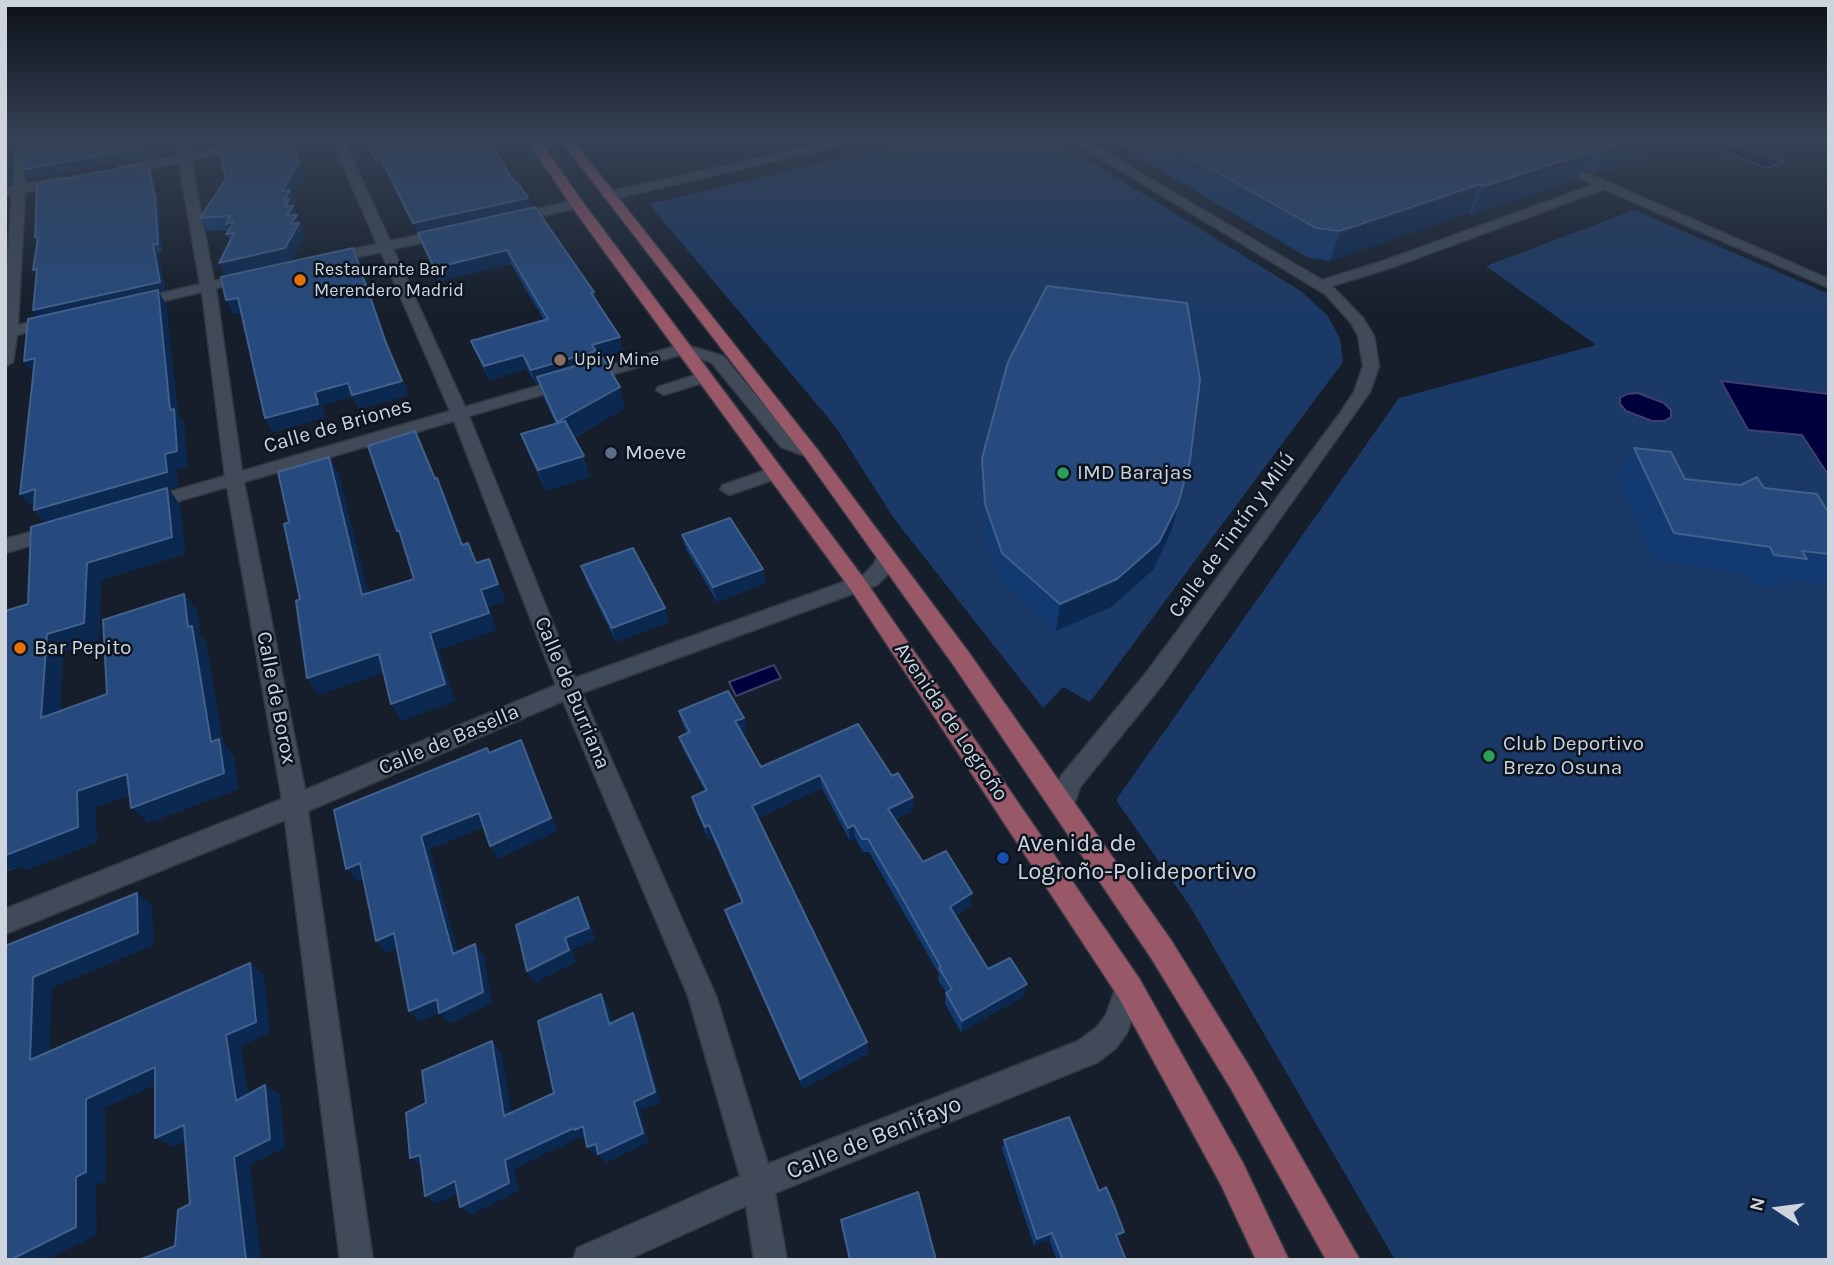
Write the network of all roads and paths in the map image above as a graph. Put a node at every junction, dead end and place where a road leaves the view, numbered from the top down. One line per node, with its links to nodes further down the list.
1 (12, 197): 21 (street)
2 (192, 197): 18 (street, Calle de Borox)
3 (365, 197): 13 (street, Calle de Burriana)
4 (589, 197): 10 (main road, Avenida de Logroño)
5 (591, 197): 10 (main road, Avenida de Logroño)
6 (605, 197): 10 (street)
7 (1172, 197): 17 (street, Calle de Tintín y Milú)
8 (1571, 197): 17 (street)
9 (1631, 197): 16 (street)
10 (592, 200): 11 (street); 22 (main road, Avenida de Logroño); 27 (main road, Avenida de Logroño)
11 (498, 222)
12 (458, 230): 13 (street)
13 (387, 246): 14 (street); 26 (street, Calle de Burriana)
14 (307, 264)
15 (240, 279): 18 (street)
16 (1829, 284)
17 (1320, 285): 38 (street, Calle de Tintín y Milú)
18 (208, 286): 19 (street); 29 (street, Calle de Borox)
19 (123, 306)
20 (72, 317): 21 (street)
21 (7, 332): 23 (street)
22 (683, 349): 24 (main road, Avenida de Logroño); 26 (street, Calle de Briones); 27 (street, Avenida de Logroño)
23 (5, 362)
24 (705, 377): 25 (street); 28 (main road, Avenida de Logroño)
25 (664, 390)
26 (460, 415): 29 (street, Calle de Briones); 36 (street, Calle de Burriana)
27 (811, 453): 34 (main road, Avenida de Logroño)
28 (775, 473): 30 (street); 35 (main road, Avenida de Logroño)
29 (234, 478): 31 (street, Calle de Briones); 37 (street, Calle de Borox)
30 (729, 489)
31 (130, 509)
32 (77, 525): 33 (street)
33 (5, 547)
34 (886, 556): 35 (street, Calle de Basella); 38 (main road, Avenida de Logroño)
35 (858, 585): 36 (street, Calle de Basella); 40 (main road, Avenida de Logroño)
36 (569, 689): 37 (street, Calle de Basella); 41 (street, Calle de Burriana)
37 (295, 805): 39 (street, Calle de Basella); 42 (street, Calle de Borox)
38 (1062, 806): 46 (main road, Avenida de Logroño)
39 (5, 922)
40 (1129, 988): 41 (street, Calle de Benifayo); 45 (main road, Avenida de Logroño)
41 (758, 1184): 43 (street, Calle de Benifayo); 44 (street, Calle de Burriana)
42 (357, 1260)
43 (589, 1260)
44 (771, 1260)
45 (1273, 1260)
46 (1344, 1260)

